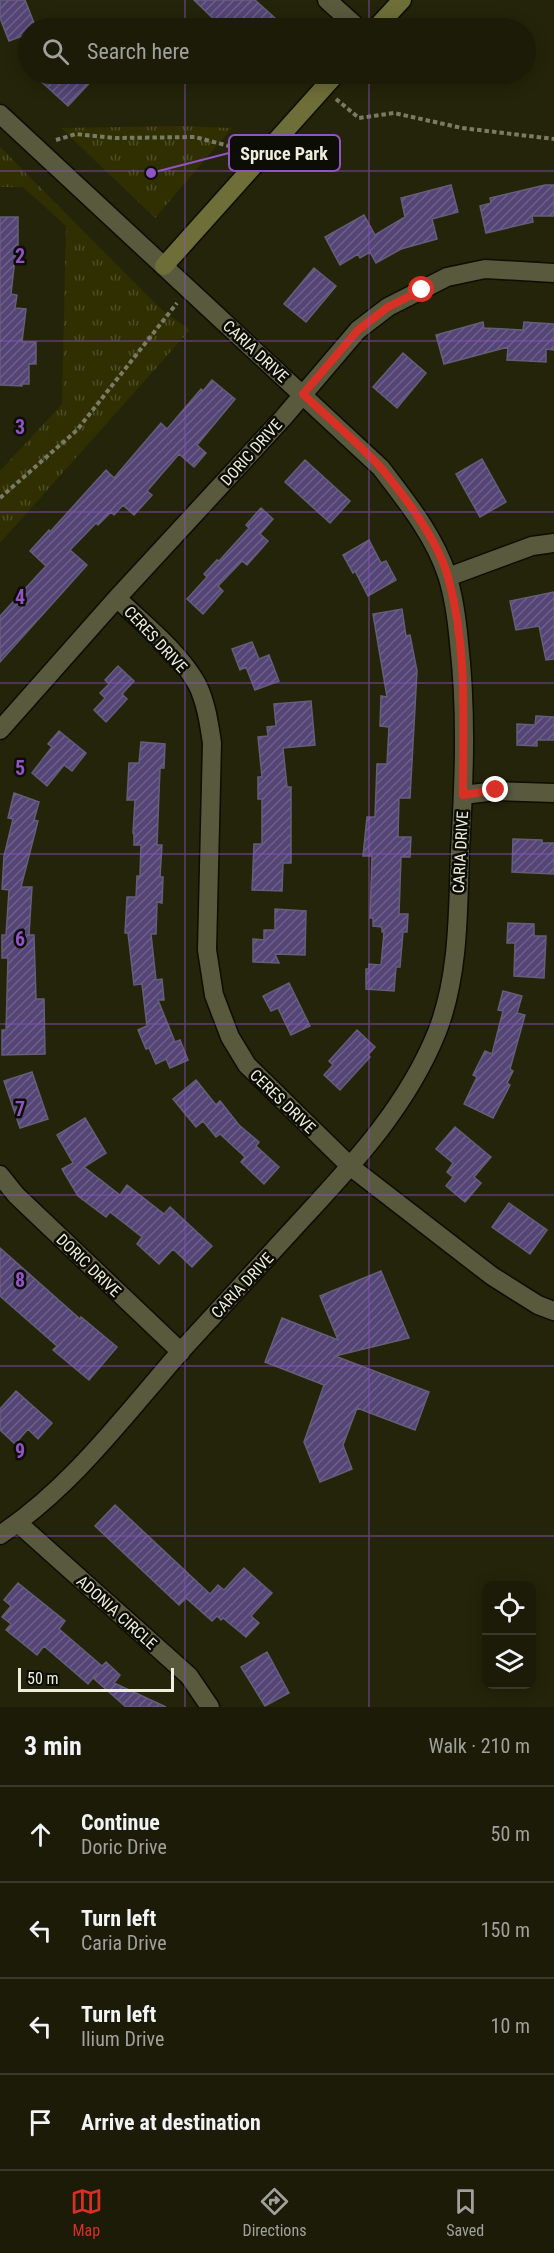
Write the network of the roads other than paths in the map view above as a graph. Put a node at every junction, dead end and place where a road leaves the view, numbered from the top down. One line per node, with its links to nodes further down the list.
1 (327, 0): 3 (street)
2 (402, 0): 4 (street)
3 (347, 18)
4 (385, 18)
5 (327, 84): 7 (street)
6 (0, 114): 7 (street, CARIA DRIVE)
7 (164, 266): 9 (street, CARIA DRIVE)
8 (554, 273): 9 (street, DORIC DRIVE)
9 (303, 394): 11 (street, CARIA DRIVE); 12 (street, DORIC DRIVE)
10 (554, 543): 11 (street)
11 (448, 577): 15 (street, CARIA DRIVE)
12 (117, 598): 13 (street, DORIC DRIVE); 16 (street, CERES DRIVE)
13 (0, 730)
14 (554, 793): 15 (street)
15 (463, 795): 16 (street, CARIA DRIVE)
16 (351, 1167): 18 (street, CERES DRIVE); 19 (street, CARIA DRIVE)
17 (0, 1175): 19 (street, DORIC DRIVE)
18 (554, 1311)
19 (181, 1352): 20 (street, CARIA DRIVE)
20 (18, 1523): 21 (street, CARIA DRIVE); 22 (street, ADONIA CIRCLE)
21 (0, 1535)
22 (210, 1707)

